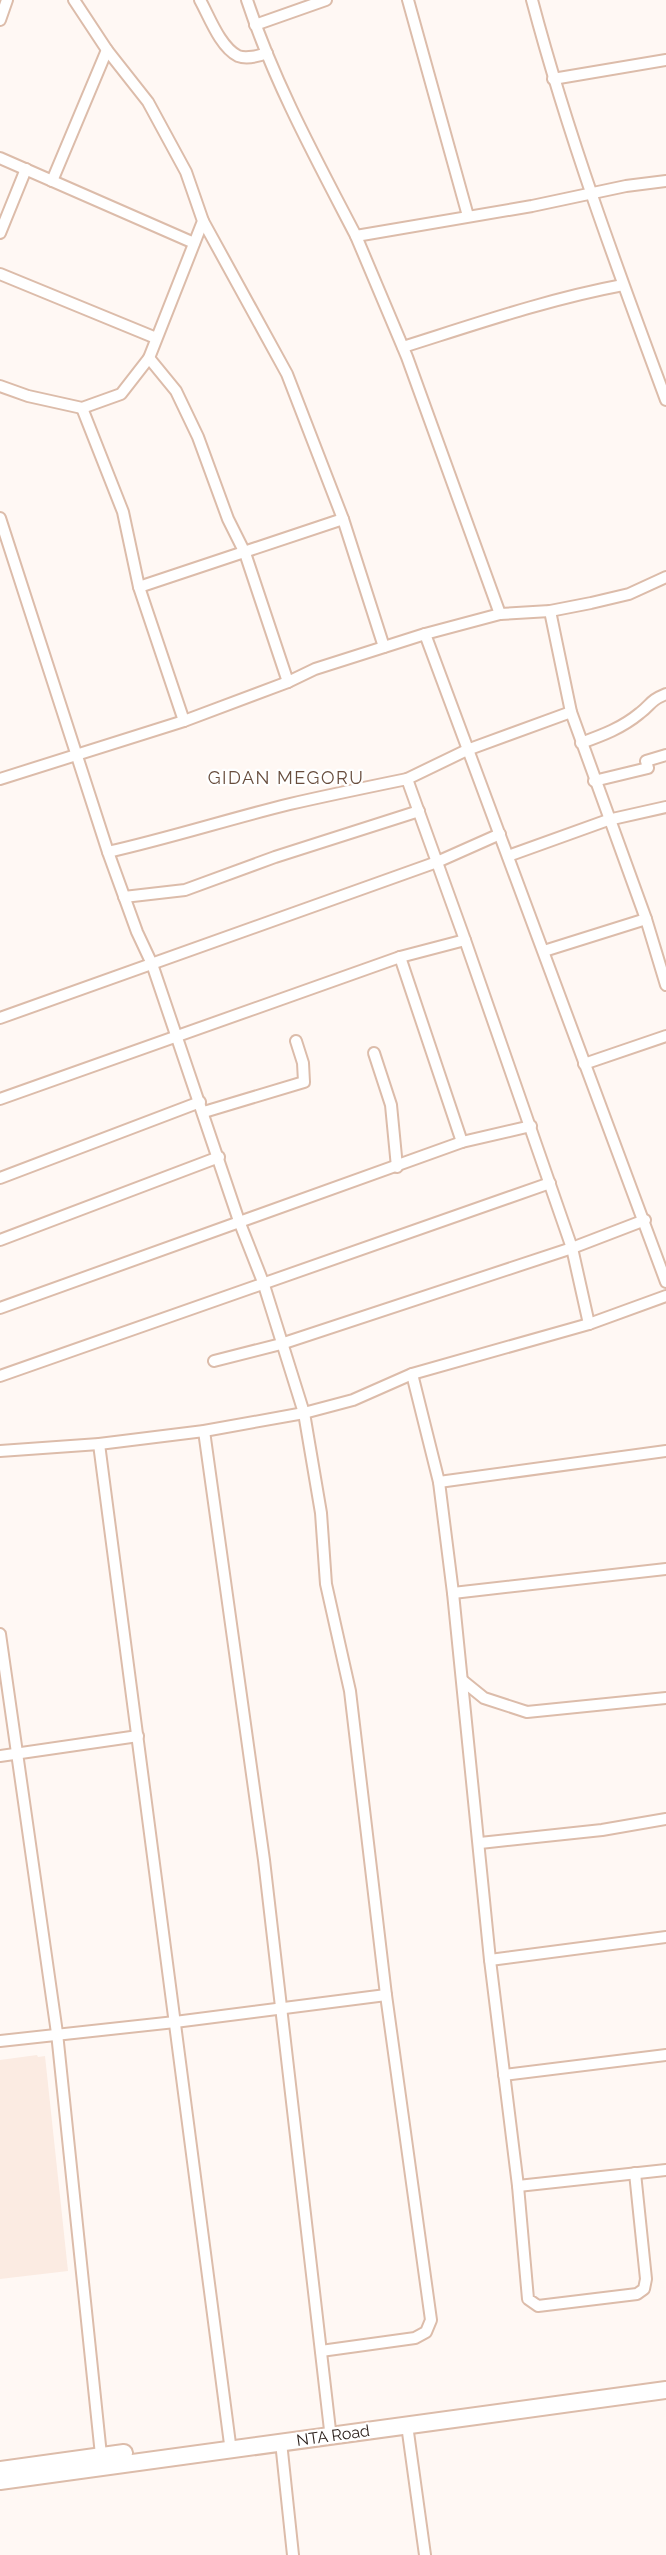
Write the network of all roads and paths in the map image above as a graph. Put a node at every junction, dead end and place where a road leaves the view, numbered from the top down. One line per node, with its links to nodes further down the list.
1 (74, 0): 8 (street)
2 (200, 0): 9 (street)
3 (247, 0): 7 (street)
4 (326, 0): 7 (street)
5 (408, 0): 17 (street)
6 (532, 0): 11 (street)
7 (255, 25): 9 (street)
8 (107, 50): 14 (street); 18 (street)
9 (267, 53): 20 (street)
10 (666, 60): 11 (street)
11 (553, 79): 16 (street)
12 (0, 158): 13 (street)
13 (26, 169): 14 (street); 19 (street)
14 (52, 181): 21 (street)
15 (666, 181): 16 (street)
16 (591, 194): 17 (street); 23 (street)
17 (468, 216): 20 (street)
18 (203, 221): 21 (street); 31 (street)
19 (0, 233)
20 (356, 236): 25 (street)
21 (194, 243): 24 (street)
22 (0, 274): 24 (street)
23 (623, 285): 25 (street); 28 (street)
24 (156, 338): 26 (street)
25 (403, 347): 36 (street)
26 (149, 358): 29 (street); 32 (street)
27 (0, 386): 29 (street)
28 (666, 400)
29 (82, 408): 34 (street)
30 (0, 518): 46 (street)
31 (343, 519): 32 (street); 38 (street)
32 (245, 553): 34 (street); 39 (street)
33 (666, 577): 35 (street)
34 (139, 587): 42 (street)
35 (550, 611): 36 (street); 41 (street)
36 (500, 614): 37 (street)
37 (425, 634): 38 (street); 44 (street)
38 (384, 647): 39 (street)
39 (288, 682): 42 (street)
40 (666, 694): 43 (street)
41 (571, 712): 43 (street); 44 (street)
42 (184, 721): 46 (street)
43 (581, 743): 49 (street)
44 (467, 750): 48 (street); 53 (street)
45 (666, 755): 49 (street)
46 (79, 756): 47 (street); 54 (street)
47 (0, 779)
48 (407, 779): 51 (street); 54 (street)
49 (594, 781): 52 (street)
50 (666, 807): 52 (street)
51 (419, 811): 56 (street); 57 (street)
52 (608, 820): 55 (street); 58 (street)
53 (500, 834): 55 (street); 56 (street)
54 (108, 852): 57 (street)
55 (508, 856): 60 (street)
56 (437, 862): 59 (street); 62 (street)
57 (124, 897): 62 (street)
58 (646, 919): 60 (street); 63 (street)
59 (465, 940): 61 (street); 72 (street)
60 (544, 951): 69 (street)
61 (400, 957): 66 (street); 73 (street)
62 (152, 964): 64 (street); 66 (street)
63 (666, 985)
64 (0, 1018)
65 (666, 1036): 69 (street)
66 (177, 1037): 70 (street); 71 (street)
67 (296, 1041): 71 (street)
68 (374, 1053): 75 (street)
69 (584, 1064): 78 (street)
70 (0, 1099)
71 (202, 1107): 74 (street); 76 (street)
72 (531, 1126): 73 (street); 77 (street)
73 (462, 1142): 75 (street)
74 (219, 1157): 79 (street); 80 (street)
75 (397, 1167): 79 (street)
76 (0, 1178)
77 (550, 1183): 81 (street); 82 (street)
78 (645, 1220): 81 (street); 83 (street)
79 (239, 1221): 82 (street); 85 (street)
80 (0, 1240)
81 (572, 1248): 86 (street); 87 (street)
82 (263, 1282): 87 (street); 90 (street)
83 (666, 1282)
84 (666, 1296): 86 (street)
85 (0, 1308)
86 (589, 1324): 89 (street)
87 (281, 1344): 88 (street); 91 (street)
88 (214, 1361)
89 (411, 1374): 91 (street); 96 (street)
90 (0, 1376)
91 (304, 1413): 92 (street); 109 (street)
92 (204, 1431): 93 (street); 110 (street)
93 (99, 1444): 94 (street); 102 (street)
94 (0, 1451)
95 (666, 1451): 96 (street)
96 (439, 1482): 98 (street)
97 (666, 1569): 98 (street)
98 (453, 1593): 100 (street)
99 (0, 1634): 103 (street)
100 (463, 1681): 101 (street); 106 (street)
101 (666, 1698)
102 (138, 1736): 103 (street); 111 (street)
103 (18, 1754): 104 (street); 112 (street)
104 (0, 1756)
105 (666, 1819): 106 (street)
106 (480, 1843): 108 (street)
107 (666, 1937): 108 (street)
108 (490, 1960): 115 (street)
109 (386, 1995): 110 (street); 119 (street)
110 (280, 2007): 111 (street); 119 (street)
111 (175, 2022): 112 (street); 125 (street)
112 (57, 2033): 113 (street); 126 (street)
113 (0, 2041)
114 (666, 2055): 115 (street)
115 (504, 2075): 118 (street)
116 (666, 2170): 117 (street)
117 (635, 2173): 118 (street); 118 (street)
118 (518, 2186)
119 (321, 2351): 123 (street)
120 (666, 2380): 123 (main road, NTA Road)
121 (666, 2390): 122 (main road, NTA Road)
122 (407, 2425): 124 (main road, NTA Road); 130 (street)
123 (330, 2430): 125 (main road, NTA Road)
124 (281, 2442): 128 (main road, NTA Road); 129 (street)
125 (230, 2444): 126 (main road, NTA Road)
126 (101, 2455): 127 (main road, NTA Road)
127 (0, 2470)
128 (0, 2481)
129 (293, 2555)
130 (425, 2555)

